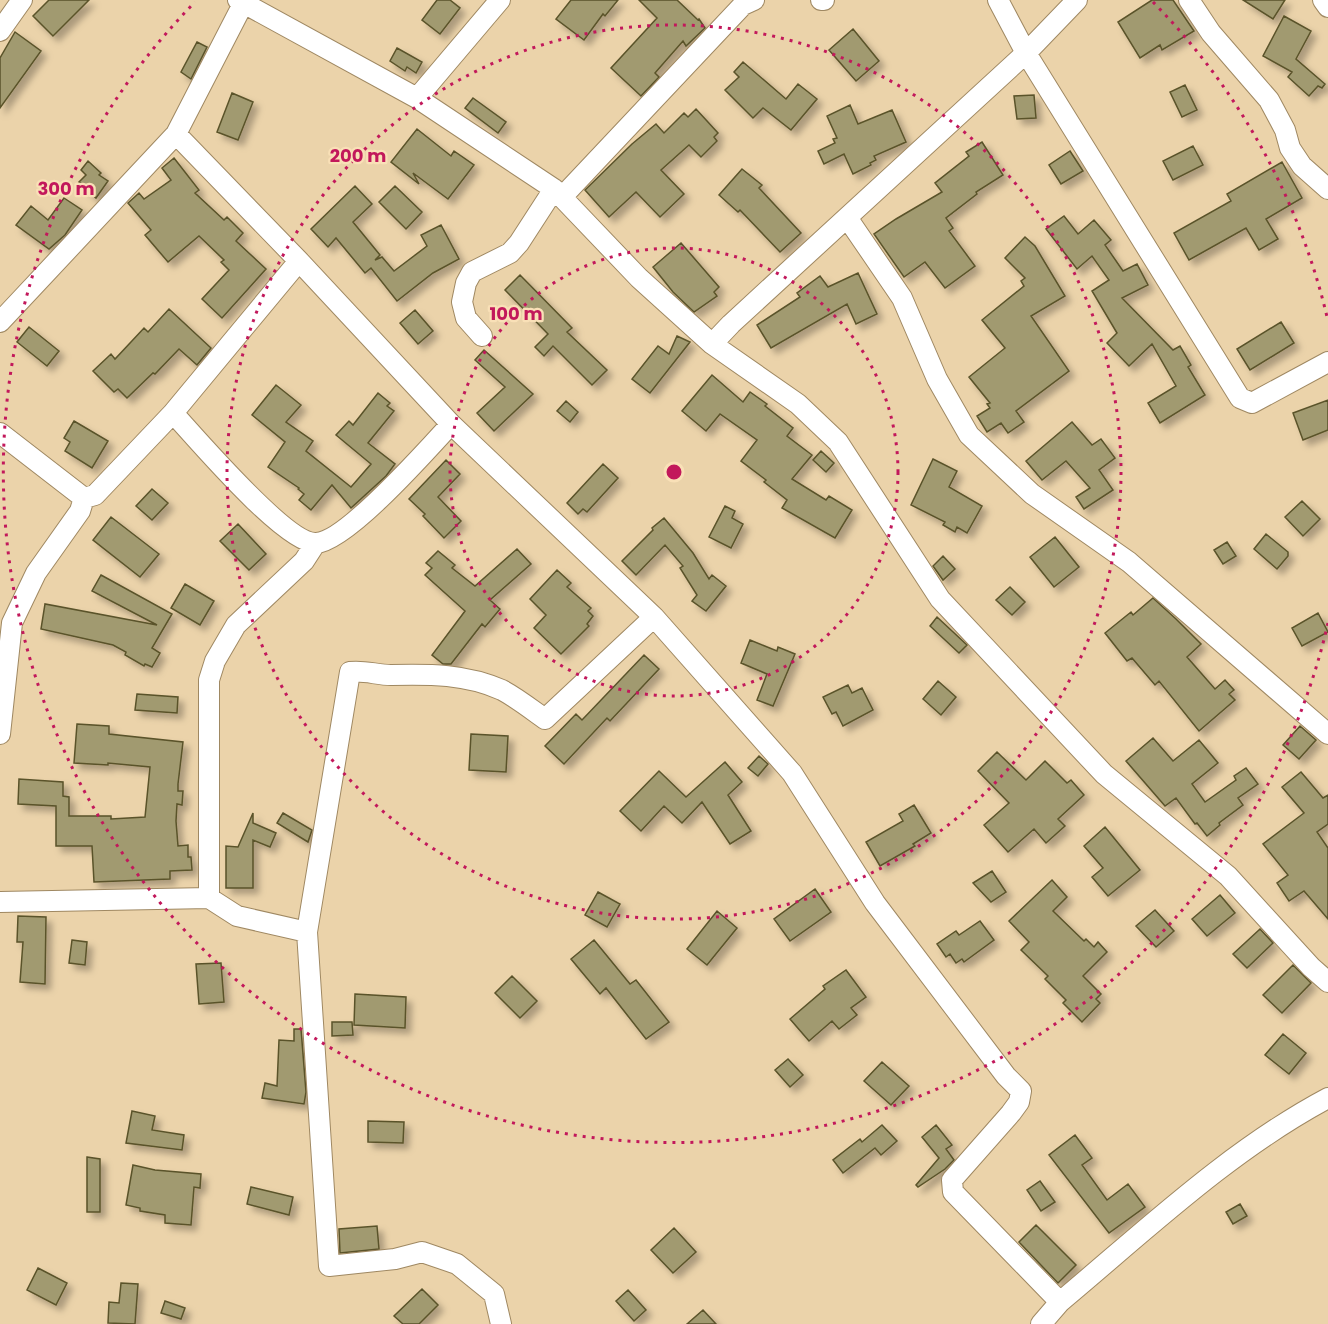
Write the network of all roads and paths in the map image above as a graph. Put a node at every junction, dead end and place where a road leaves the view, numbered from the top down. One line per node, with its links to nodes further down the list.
1 (22, 0): 10 (street)
2 (500, 0): 12 (street)
3 (754, 0): 15 (street)
4 (998, 0): 11 (street)
5 (1077, 0): 11 (street)
6 (1189, 0): 14 (street)
7 (1323, 0): 9 (street)
8 (241, 2): 12 (street); 13 (street)
9 (1328, 7)
10 (0, 30)
11 (1026, 53): 16 (street); 21 (street)
12 (417, 98): 15 (street)
13 (176, 134): 17 (street); 18 (street)
14 (1328, 189)
15 (559, 192): 19 (street); 20 (street)
16 (848, 219): 20 (street); 31 (street)
17 (299, 261): 22 (street); 23 (street)
18 (0, 322)
19 (482, 336)
20 (712, 344): 35 (street)
21 (1328, 362)
22 (173, 413): 25 (street); 26 (street)
23 (451, 424): 27 (street); 29 (street)
24 (0, 433): 25 (street)
25 (84, 498): 30 (street)
26 (294, 536): 27 (street); 28 (street)
27 (315, 544): 28 (street)
28 (304, 561): 32 (street)
29 (654, 617): 34 (street); 37 (street)
30 (0, 734)
31 (1328, 734)
32 (209, 898): 33 (street); 34 (street)
33 (0, 902)
34 (307, 932): 38 (street)
35 (1328, 982)
36 (1328, 1098): 37 (street)
37 (1060, 1302): 39 (street)
38 (501, 1324)
39 (1041, 1324)

